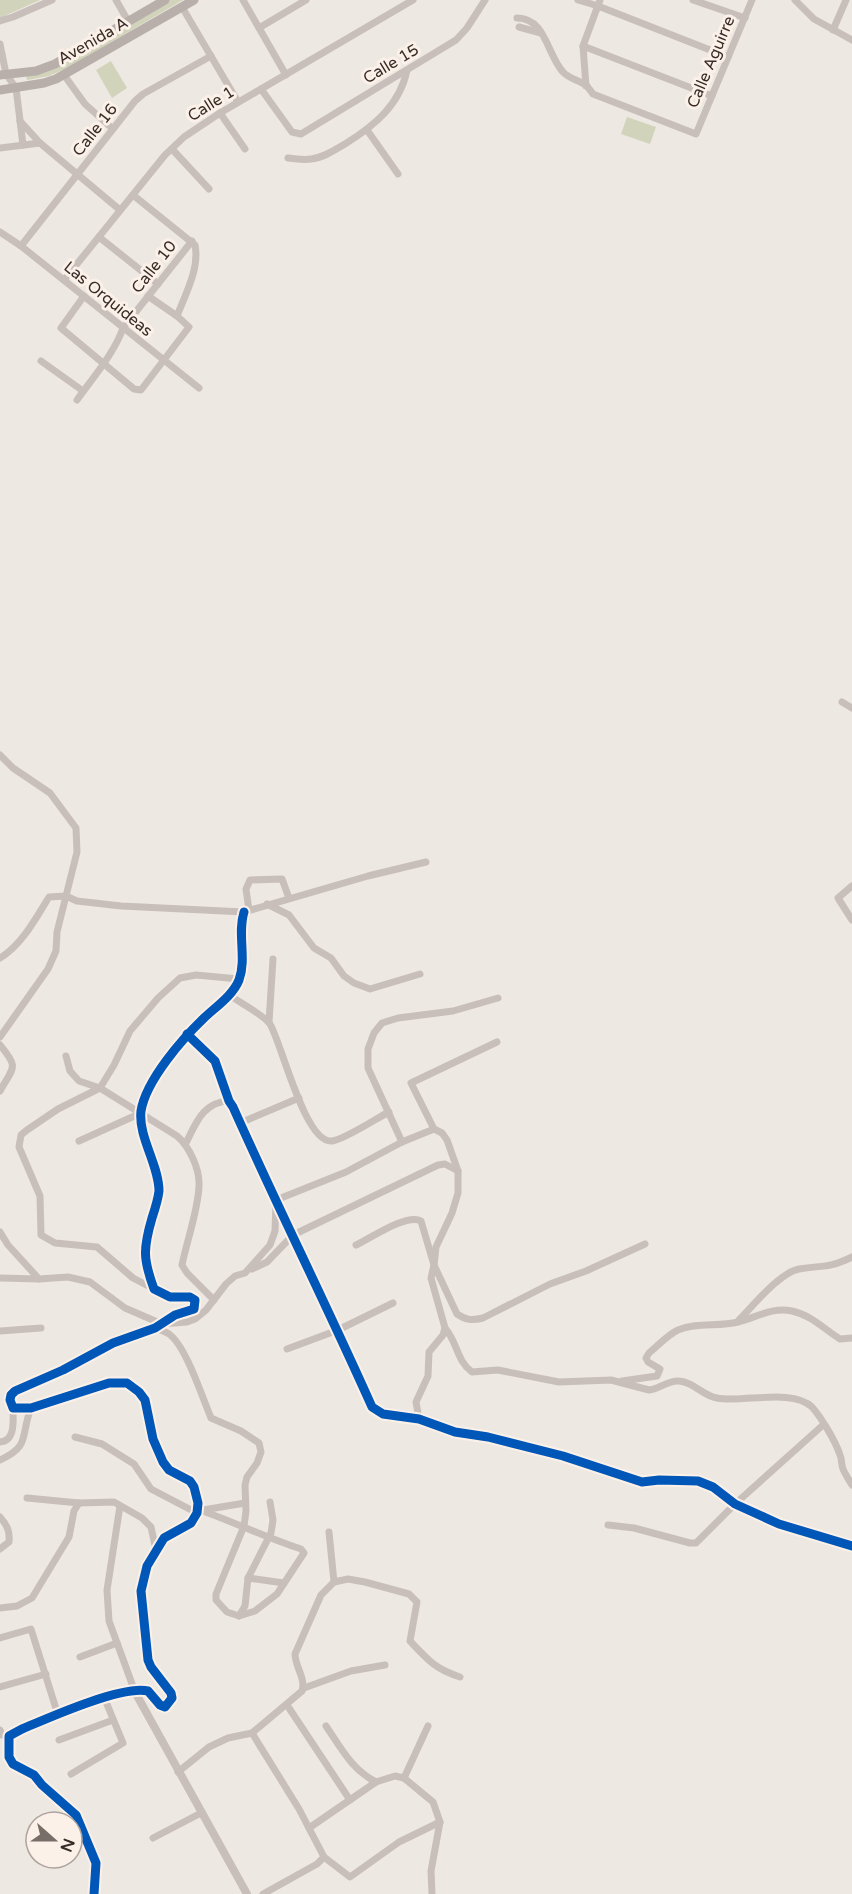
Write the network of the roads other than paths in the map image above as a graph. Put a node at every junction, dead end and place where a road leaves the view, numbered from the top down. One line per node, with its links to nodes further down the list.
1 (52, 0): 18 (street)
2 (116, 0): 19 (street)
3 (165, 0): 19 (main road, Avenida A)
4 (194, 0): 15 (main road, Avenida A)
5 (243, 0): 21 (street)
6 (306, 0): 21 (street)
7 (413, 0): 32 (street, Calle 1)
8 (485, 0): 29 (street, Calle 15)
9 (578, 0): 14 (street)
10 (693, 0): 17 (street)
11 (752, 0): 17 (street, Calle Aguirre)
12 (846, 0): 22 (street)
13 (798, 1): 22 (street)
14 (599, 3): 26 (street); 28 (street)
15 (182, 7): 27 (street); 31 (main road, Avenida A)
16 (517, 18): 23 (street)
17 (745, 18): 28 (street, Calle Aguirre)
18 (0, 21)
19 (128, 21): 30 (main road, Avenida A)
20 (519, 27): 23 (street)
21 (259, 28): 32 (street)
22 (833, 30): 24 (street)
23 (543, 34): 33 (street)
24 (852, 40)
25 (0, 44): 30 (street)
26 (583, 46): 33 (street); 37 (street)
27 (211, 56): 38 (street); 41 (street, Calle 16)
28 (728, 57): 37 (street, Calle Aguirre)
29 (407, 70): 35 (street, Calle 15); 42 (street)
30 (3, 75): 34 (street)
31 (64, 75): 34 (main road, Avenida A); 41 (street)
32 (286, 75): 35 (street, Calle 1)
33 (586, 86): 37 (street, Calle Aguirre)
34 (16, 88): 36 (main road, Avenida A); 40 (street)
35 (261, 89): 38 (street, Calle 1)
36 (0, 90)
37 (712, 96)
38 (238, 102): 39 (street, Calle 1)
39 (220, 113): 46 (street, Calle 1); 47 (street)
40 (20, 121): 43 (street); 44 (street)
41 (113, 129): 50 (street, Calle 16)
42 (367, 130): 48 (street); 49 (street)
43 (40, 142): 44 (street); 50 (street)
44 (23, 145): 45 (street)
45 (0, 148)
46 (172, 149): 51 (street); 52 (street, Calle 1)
47 (245, 149)
48 (288, 158)
49 (398, 174)
50 (77, 175): 53 (street); 57 (street, Calle 16)
51 (209, 189)
52 (133, 195): 53 (street, Calle 1); 56 (street)
53 (120, 210): 55 (street, Calle 1)
54 (0, 232): 57 (street, Las Orquideas)
55 (99, 237): 58 (street, Calle 1); 59 (street)
56 (192, 240): 59 (street, Calle 10); 62 (street)
57 (21, 246): 58 (street, Las Orquideas)
58 (64, 280): 60 (street, Las Orquideas)
59 (158, 284): 61 (street, Calle 10)
60 (84, 296): 63 (street, Las Orquideas); 66 (street)
61 (148, 296): 62 (street); 63 (street, Calle 10)
62 (177, 316): 65 (street)
63 (123, 328): 65 (street, Las Orquideas); 66 (street, Calle 10)
64 (41, 360): 68 (street)
65 (163, 360): 66 (street); 67 (street, Las Orquideas)
66 (103, 362): 68 (street, Calle 10)
67 (199, 388)
68 (83, 391): 69 (street, Calle 10)
69 (77, 400)
70 (842, 702): 71 (street)
71 (852, 708)
72 (0, 755): 75 (street)
73 (426, 862): 76 (street)
74 (852, 886): 79 (street)
75 (66, 896): 78 (street); 80 (street); 88 (street)
76 (289, 898): 77 (street); 78 (street)
77 (267, 904): 78 (street); 82 (street)
78 (247, 911): 83 (street)
79 (852, 920)
80 (0, 958)
81 (273, 958): 86 (street)
82 (420, 974)
83 (239, 979): 84 (street); 92 (street)
84 (229, 995): 86 (street); 87 (street)
85 (498, 998): 96 (street)
86 (269, 1022): 94 (street)
87 (187, 1034): 95 (street); 97 (street)
88 (0, 1037)
89 (497, 1042): 99 (street)
90 (0, 1045): 93 (street)
91 (66, 1056): 92 (street)
92 (100, 1089): 97 (street); 114 (street)
93 (0, 1091)
94 (299, 1098): 96 (street); 98 (street)
95 (229, 1101): 98 (street); 102 (street)
96 (389, 1112): 101 (street)
97 (141, 1113): 100 (street); 102 (street); 114 (street)
98 (240, 1123): 104 (street)
99 (434, 1129): 101 (street); 103 (street)
100 (79, 1141)
101 (402, 1142): 104 (street)
102 (186, 1143): 115 (street)
103 (458, 1171): 106 (street); 110 (street)
104 (276, 1200): 106 (street); 111 (street)
105 (0, 1232): 113 (street)
106 (293, 1235): 111 (street); 122 (street)
107 (645, 1244): 110 (street)
108 (356, 1245): 110 (street)
109 (852, 1257): 117 (street)
110 (434, 1265): 121 (street)
111 (245, 1273): 115 (street)
112 (0, 1278): 113 (street)
113 (39, 1279): 118 (street)
114 (154, 1289): 118 (street)
115 (214, 1300): 118 (street)
116 (393, 1303): 122 (street)
117 (738, 1322): 124 (street); 126 (street)
118 (162, 1324): 120 (street)
119 (41, 1328): 123 (street)
120 (156, 1328): 127 (street); 138 (street)
121 (445, 1328): 126 (street); 129 (street)
122 (338, 1330): 125 (street); 129 (street)
123 (0, 1331)
124 (852, 1338)
125 (287, 1349)
126 (610, 1380): 130 (street)
127 (13, 1408): 128 (street); 132 (street)
128 (31, 1408): 133 (street); 141 (street)
129 (419, 1419): 139 (street)
130 (823, 1425): 134 (street); 139 (street)
131 (75, 1437): 141 (street)
132 (0, 1442)
133 (0, 1460)
134 (852, 1485)
135 (27, 1498): 137 (street)
136 (270, 1502): 146 (street)
137 (79, 1503): 140 (street); 153 (street)
138 (245, 1503): 141 (street); 144 (street)
139 (735, 1504): 143 (street); 147 (street)
140 (120, 1506): 149 (street); 156 (street)
141 (198, 1512): 144 (street); 149 (street)
142 (0, 1517): 148 (street)
143 (609, 1525)
144 (244, 1526): 146 (street); 154 (street)
145 (329, 1532): 151 (street)
146 (268, 1538): 150 (street); 152 (street)
147 (852, 1546)
148 (0, 1549)
149 (156, 1550): 163 (street)
150 (248, 1578): 152 (street); 154 (street)
151 (334, 1582): 160 (street); 162 (street)
152 (284, 1583): 154 (street)
153 (0, 1608)
154 (239, 1616)
155 (0, 1638): 159 (street)
156 (117, 1643): 157 (street); 163 (street)
157 (80, 1657)
158 (385, 1665): 162 (street)
159 (46, 1674): 161 (street); 166 (street)
160 (460, 1677)
161 (0, 1687)
162 (304, 1688): 165 (street)
163 (135, 1692): 164 (street); 174 (street)
164 (104, 1697): 166 (street); 167 (street)
165 (287, 1705): 171 (street); 178 (street)
166 (58, 1715): 172 (street)
167 (113, 1720): 173 (street); 175 (street)
168 (326, 1726): 177 (street)
169 (428, 1726): 176 (street)
170 (0, 1730): 172 (street)
171 (252, 1732): 174 (street); 181 (street)
172 (9, 1736): 184 (street)
173 (59, 1740)
174 (178, 1772): 179 (street)
175 (71, 1774)
176 (404, 1778): 177 (street); 180 (street)
177 (376, 1782): 178 (street)
178 (350, 1800): 181 (street)
179 (201, 1813): 182 (street); 185 (street)
180 (440, 1822): 183 (street); 187 (street)
181 (309, 1828): 183 (street)
182 (153, 1838)
183 (324, 1857): 186 (street)
184 (94, 1894)
185 (247, 1894)
186 (263, 1894)
187 (432, 1894)

